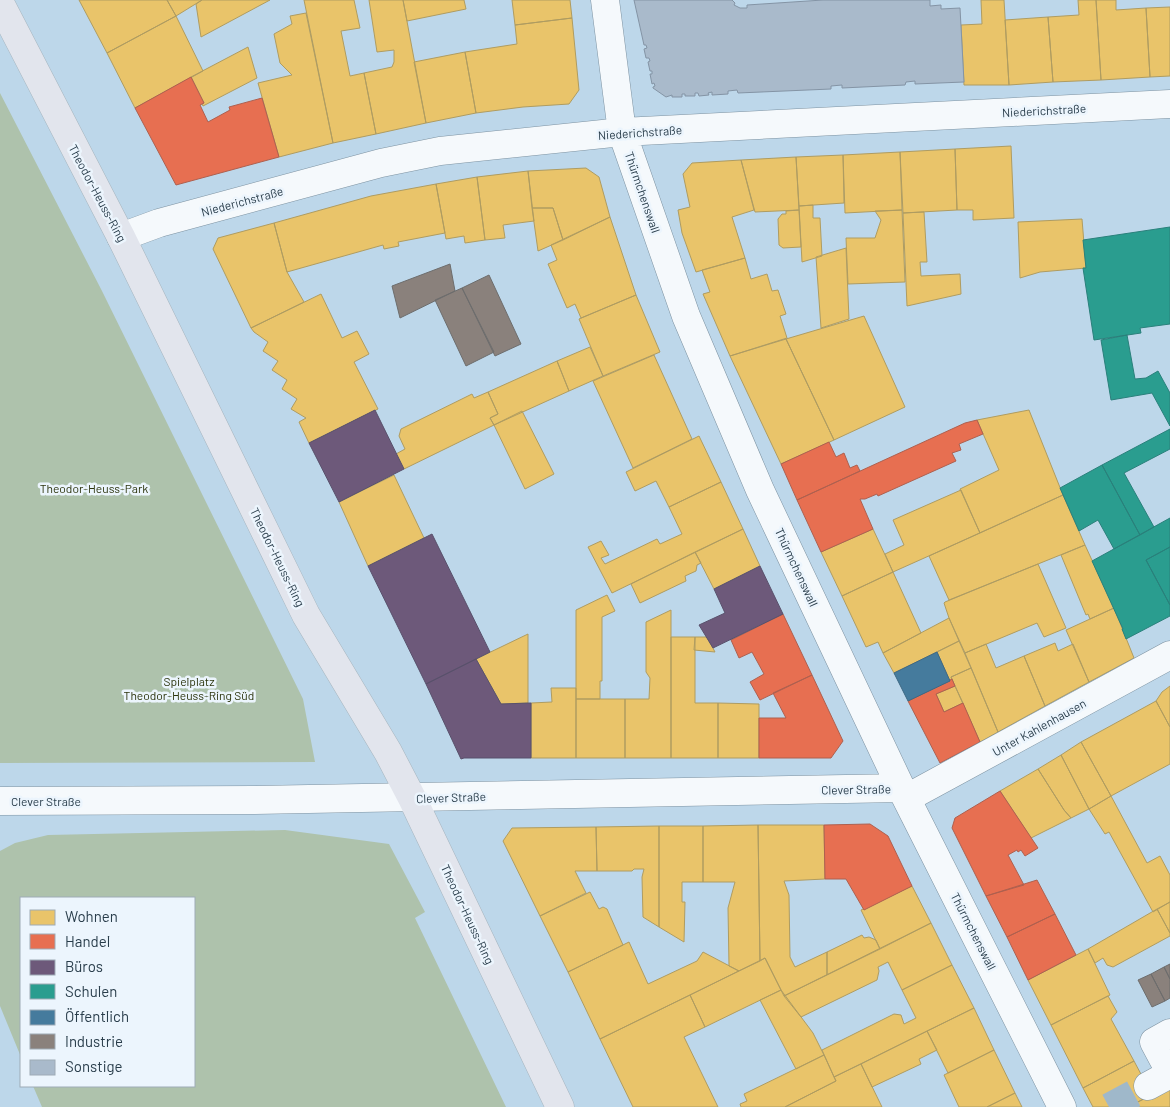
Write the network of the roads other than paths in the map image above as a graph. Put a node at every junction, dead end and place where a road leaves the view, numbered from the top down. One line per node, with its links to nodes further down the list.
1 (605, 0): 4 (street, Thürmchenswall)
2 (0, 3): 5 (main road, Theodor-Heuss-Ring)
3 (1170, 104): 4 (street, Niederichstraße)
4 (622, 132): 5 (street, Niederichstraße); 7 (street, Thürmchenswall)
5 (122, 237): 8 (main road, Theodor-Heuss-Ring)
6 (1170, 655): 7 (street, Unter Kahlenhausen)
7 (904, 793): 8 (street, Clever Straße); 13 (street, Thürmchenswall)
8 (412, 798): 9 (street, Clever Straße); 12 (main road, Theodor-Heuss-Ring)
9 (0, 801)
10 (1170, 1033): 11 (street)
11 (1163, 1078)
12 (560, 1107)
13 (1062, 1107)

